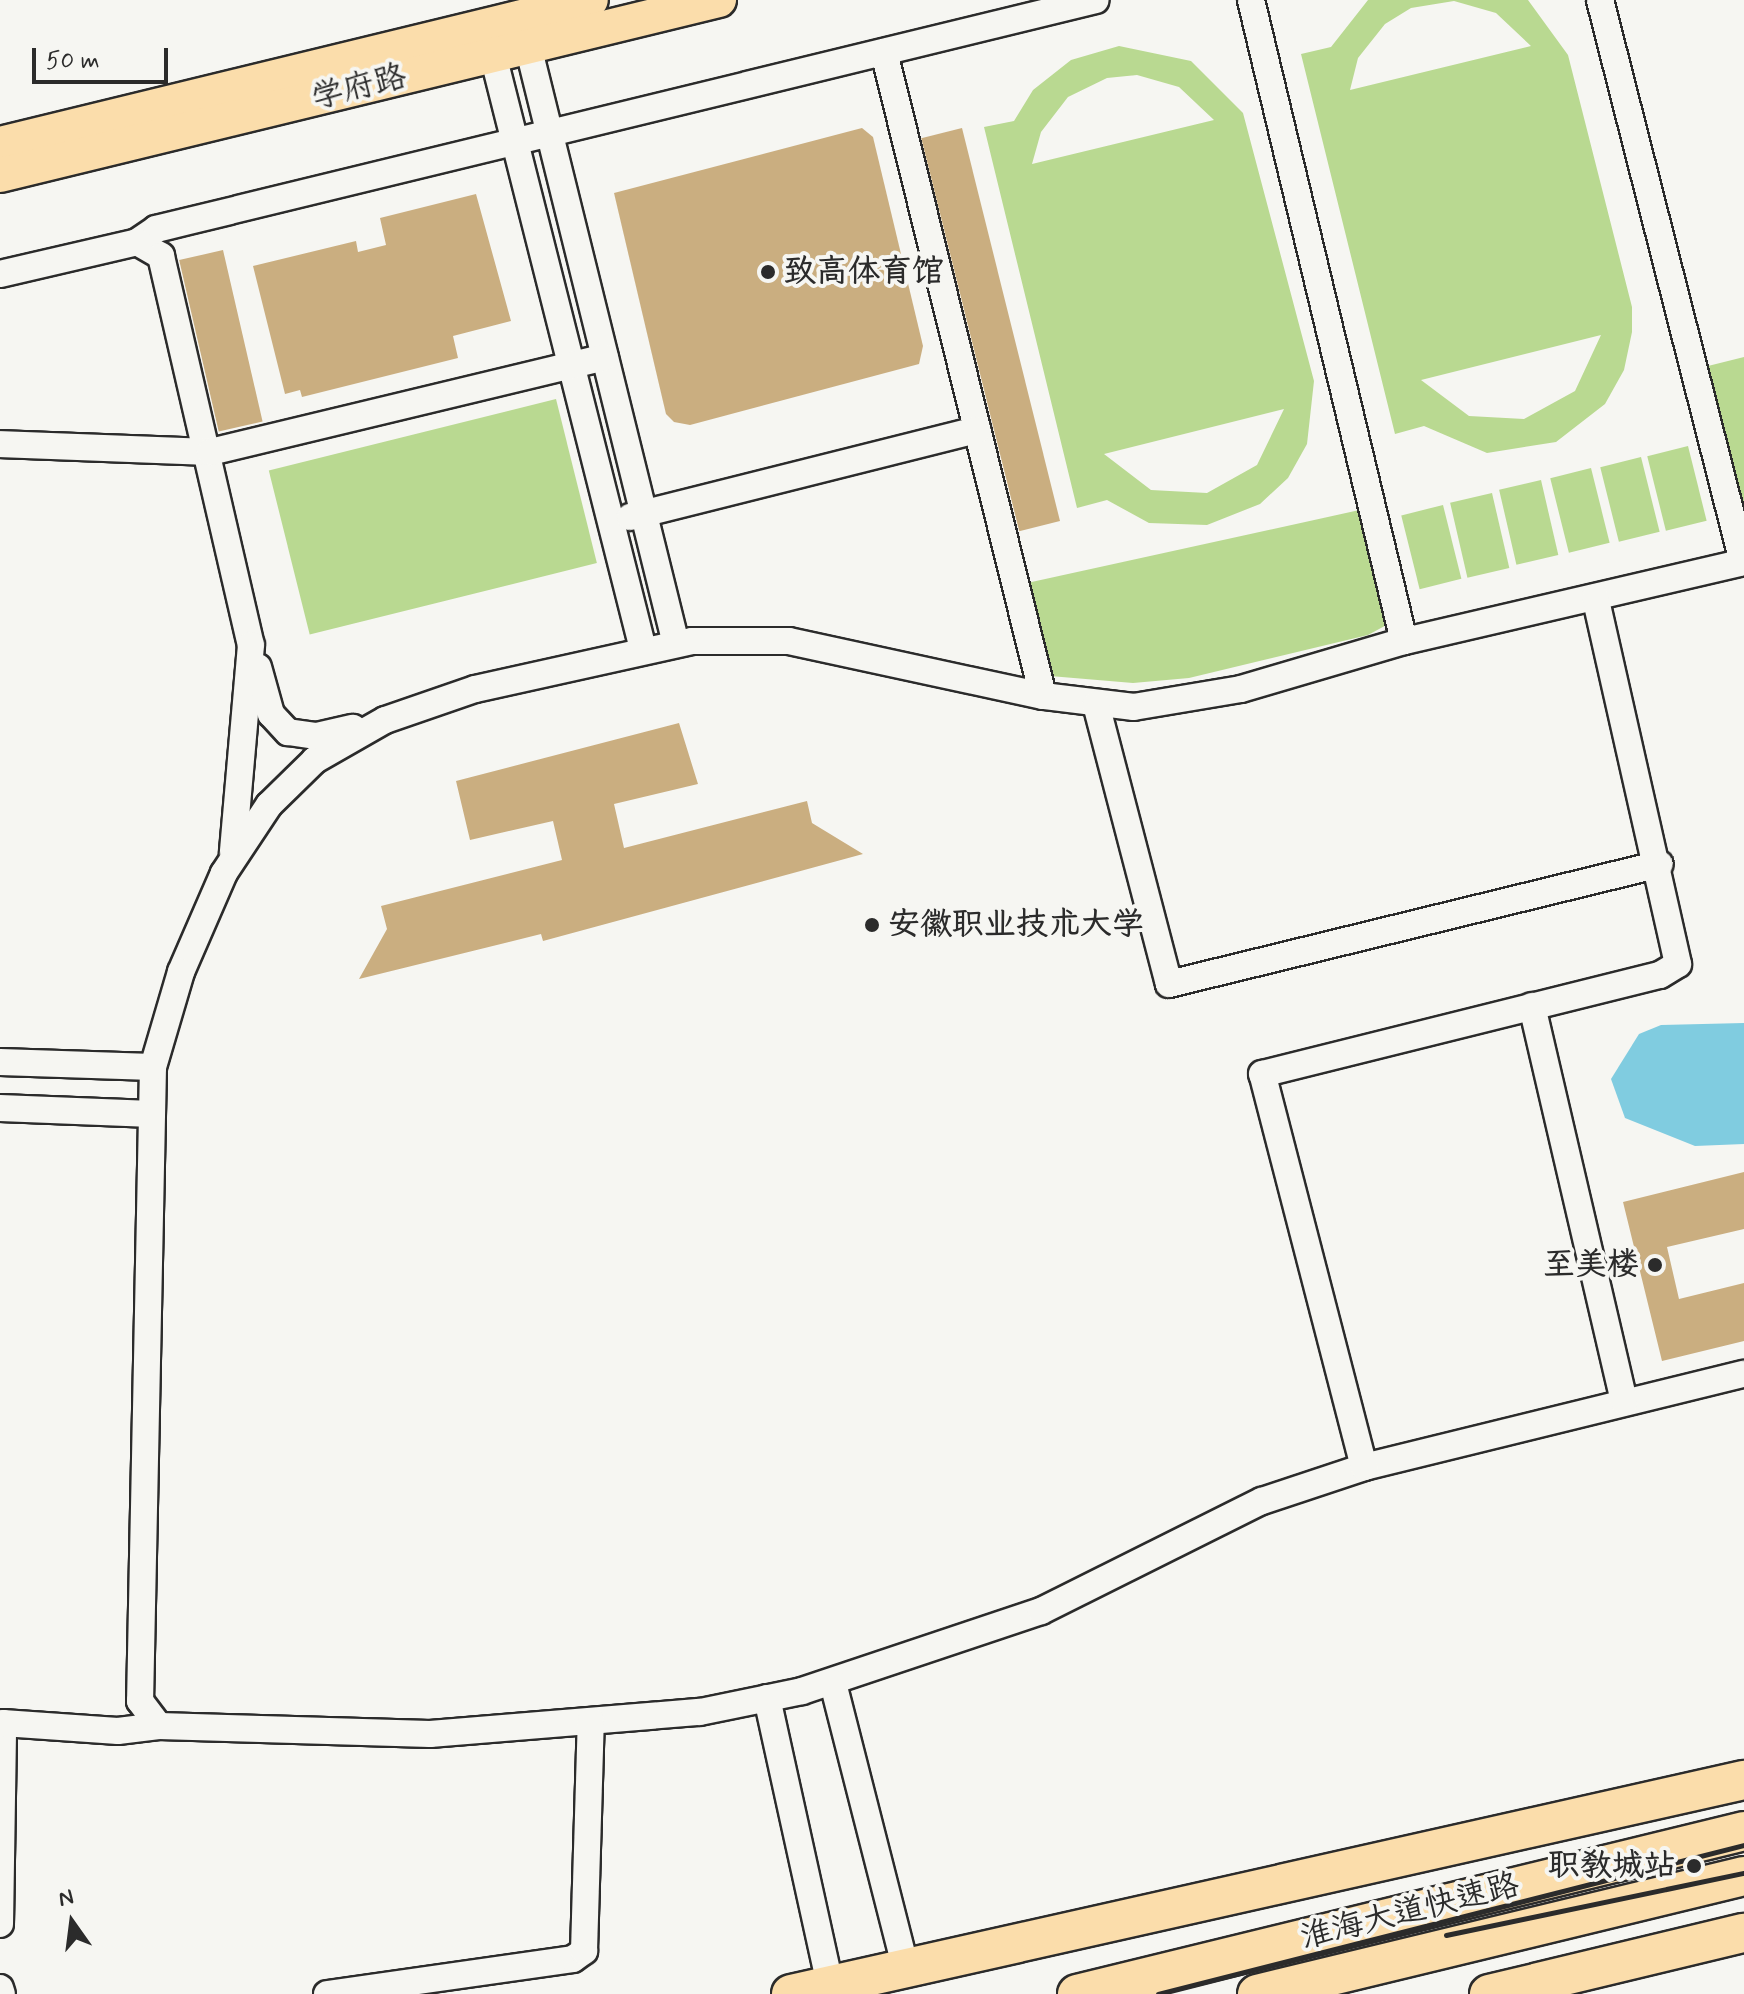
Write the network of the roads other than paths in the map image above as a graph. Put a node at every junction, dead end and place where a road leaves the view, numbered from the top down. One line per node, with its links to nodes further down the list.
1 (591, 0): 11 (main road, 学府路)
2 (719, 0): 6 (main road, 学府路)
3 (1096, 0): 7 (lane)
4 (1251, 0): 24 (lane)
5 (1600, 0): 22 (lane)
6 (528, 46): 8 (main road, 学府路); 9 (lane)
7 (884, 52): 9 (lane); 17 (lane)
8 (493, 55): 10 (lane); 12 (main road, 学府路)
9 (549, 133): 10 (lane); 15 (lane)
10 (515, 141): 13 (lane); 16 (lane)
11 (0, 144)
12 (0, 175)
13 (137, 242): 14 (lane); 19 (lane)
14 (0, 274)
15 (605, 357): 16 (lane); 20 (lane)
16 (571, 365): 19 (lane); 21 (lane)
17 (977, 430): 20 (lane); 28 (lane)
18 (0, 444): 19 (lane)
19 (210, 452): 26 (lane)
20 (643, 514): 21 (lane); 25 (lane)
21 (611, 522): 27 (lane)
22 (1743, 562): 23 (lane)
23 (1595, 597): 24 (lane); 32 (lane)
24 (1404, 641): 29 (lane)
25 (676, 644): 27 (lane); 28 (lane)
26 (251, 645): 30 (lane); 31 (lane)
27 (643, 649): 30 (lane)
28 (1043, 696): 29 (lane)
29 (1096, 704): 32 (lane)
30 (385, 720): 31 (lane)
31 (231, 863): 35 (lane)
32 (1660, 864): 33 (lane)
33 (1532, 1006): 39 (lane); 40 (lane)
34 (0, 1062): 35 (lane)
35 (153, 1067): 37 (lane)
36 (0, 1108): 37 (lane)
37 (152, 1114): 44 (lane)
38 (1744, 1374): 39 (lane)
39 (1624, 1402): 40 (lane)
40 (1364, 1467): 41 (lane)
41 (833, 1683): 42 (lane); 50 (lane)
42 (767, 1698): 43 (lane); 51 (lane)
43 (591, 1721): 44 (lane); 54 (lane)
44 (159, 1726): 48 (lane)
45 (1744, 1780): 50 (highway)
46 (1744, 1831): 56 (highway, 淮海大道快速路)
47 (1744, 1876): 57 (highway, 淮海大道快速路)
48 (0, 1924)
49 (1744, 1933): 58 (highway)
50 (898, 1980): 51 (highway)
51 (830, 1984): 55 (highway)
52 (0, 1988): 53 (lane)
53 (2, 1994)
54 (327, 1994)
55 (791, 1994)
56 (1077, 1994)
57 (1257, 1994)
58 (1489, 1994)

